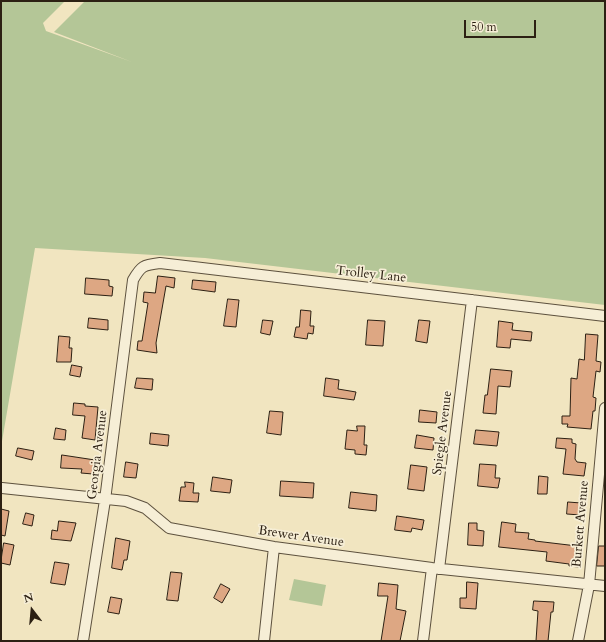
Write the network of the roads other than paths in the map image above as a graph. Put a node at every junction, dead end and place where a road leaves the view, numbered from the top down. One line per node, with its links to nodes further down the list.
1 (138, 272): 2 (street, Trolley Lane); 6 (street, Georgia Avenue)
2 (472, 300): 3 (street, Trolley Lane); 8 (street, Spiegle Avenue)
3 (605, 316)
4 (605, 408): 9 (street, Burkett Avenue)
5 (2, 488): 6 (street, Brewer Avenue)
6 (105, 500): 7 (street, Brewer Avenue); 11 (street, Georgia Avenue)
7 (274, 547): 8 (street, Brewer Avenue); 12 (street)
8 (436, 569): 9 (street, Brewer Avenue); 13 (street, Spiegle Avenue)
9 (589, 585): 10 (street, Brewer Avenue); 14 (street, Burkett Avenue)
10 (605, 586)
11 (83, 641)
12 (264, 641)
13 (423, 641)
14 (578, 641)

